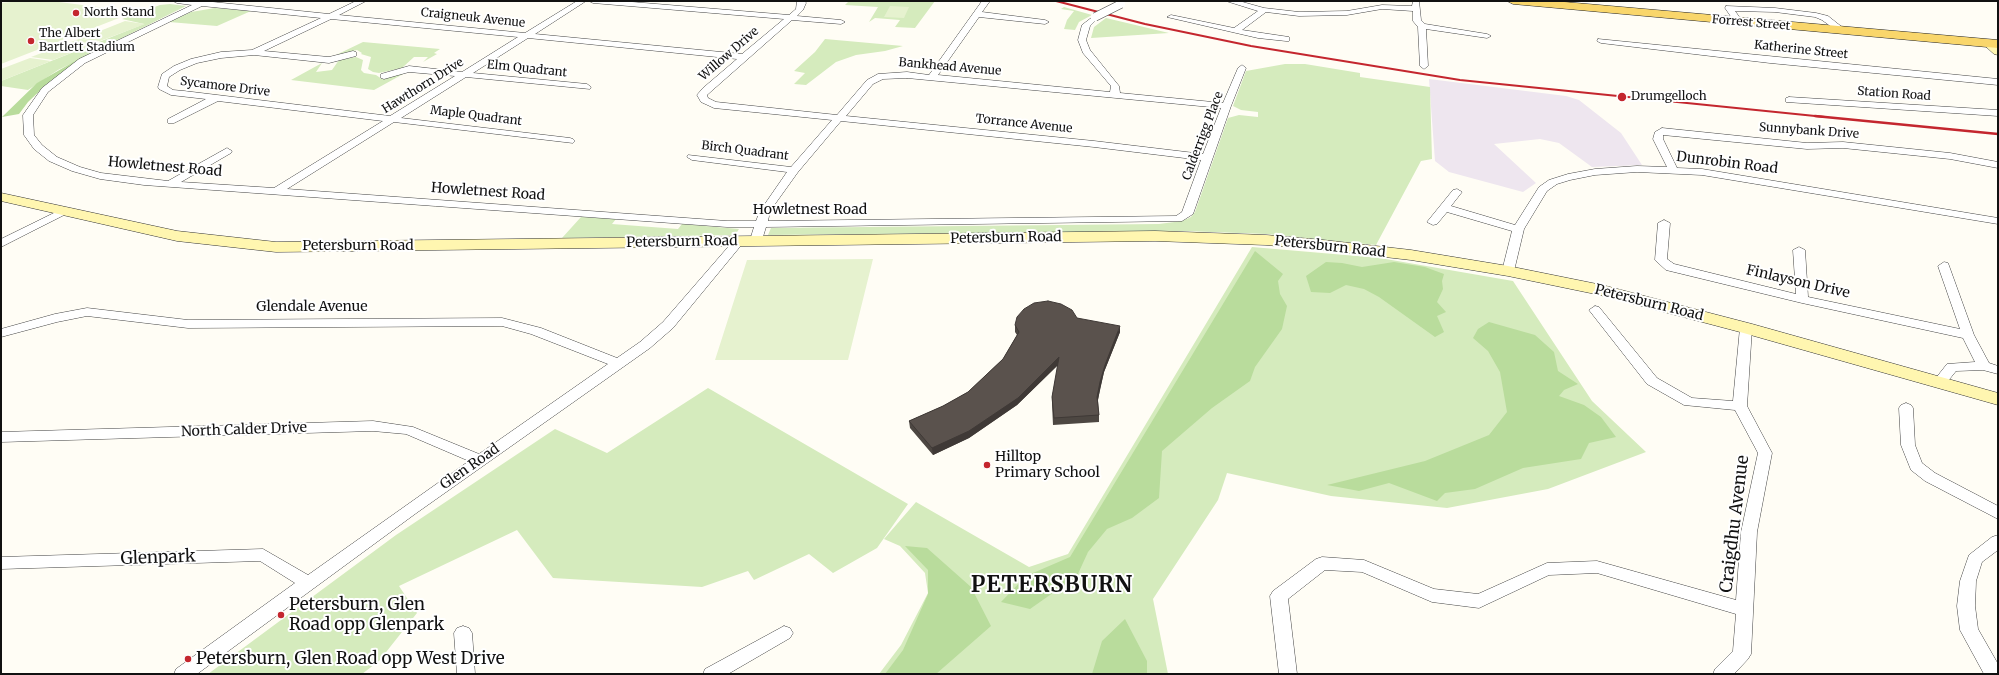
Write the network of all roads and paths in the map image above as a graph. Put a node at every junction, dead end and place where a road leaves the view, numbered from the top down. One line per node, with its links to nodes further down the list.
1 (177, 1): 11 (street, Craigneuk Avenue)
2 (362, 1): 16 (street)
3 (582, 1): 25 (street, Hawthorn Drive)
4 (593, 1): 18 (street)
5 (801, 1): 18 (street, Willow Drive)
6 (986, 1): 15 (street)
7 (1230, 1): 13 (street)
8 (1513, 1): 21 (main road, Forrest Street)
9 (1768, 1): 14 (street)
10 (1124, 2): 42 (street, bridge)
11 (202, 3): 16 (street, Craigneuk Avenue); 59 (street, Howletnest Road)
12 (1416, 5): 13 (street); 22 (street)
13 (1264, 10): 23 (street)
14 (1775, 10): 21 (street); 24 (street)
15 (977, 14): 20 (street); 39 (street)
16 (331, 16): 25 (street, Craigneuk Avenue); 30 (street)
17 (1171, 17): 23 (street)
18 (790, 18): 19 (street); 32 (street, Willow Drive)
19 (840, 22)
20 (1045, 22)
21 (1739, 22): 24 (main road, Forrest Street)
22 (1422, 26): 26 (street); 34 (street)
23 (1235, 31): 27 (street)
24 (1843, 31): 29 (main road, Forrest Street)
25 (526, 35): 32 (street, Craigneuk Avenue); 37 (street, Hawthorn Drive)
26 (1487, 36)
27 (1286, 39)
28 (1601, 41): 40 (street, Katherine Street)
29 (1996, 46)
30 (254, 52): 31 (street); 43 (street, Sycamore Drive)
31 (353, 54)
32 (743, 57): 47 (street, Willow Drive)
33 (418, 60): 36 (street)
34 (1424, 66)
35 (1242, 68): 45 (street, Calderrigg Place)
36 (409, 69): 37 (street, Elm Quadrant); 38 (street)
37 (464, 74): 41 (street, Elm Quadrant); 48 (street, Hawthorn Drive)
38 (384, 76)
39 (932, 77): 42 (street, Bankhead Avenue); 47 (street, Bankhead Avenue)
40 (1998, 82)
41 (588, 87)
42 (1115, 95): 45 (street, Bankhead Avenue)
43 (216, 98): 48 (street, Sycamore Drive); 49 (street)
44 (1789, 100): 46 (street, Station Road)
45 (1226, 106): 55 (street, Calderrigg Place)
46 (1998, 113)
47 (837, 118): 55 (street, Torrance Avenue); 57 (street, Bankhead Avenue)
48 (392, 119): 50 (street, Maple Quadrant); 60 (street, Hawthorn Drive)
49 (171, 121)
50 (558, 139): 51 (street, Maple Quadrant); 52 (street)
51 (570, 140)
52 (549, 146)
53 (227, 151): 59 (street)
54 (692, 157): 57 (street, Birch Quadrant)
55 (1208, 158): 65 (street, Calderrigg Place)
56 (1998, 165): 58 (street, Sunnybank Drive)
57 (794, 170): 68 (street, Bankhead Avenue)
58 (1672, 170): 66 (street, Dunrobin Road); 70 (street, Dunrobin Road)
59 (171, 183): 60 (street, Howletnest Road)
60 (277, 191): 68 (street, Howletnest Road)
61 (1458, 192): 63 (street)
62 (1, 197): 64 (main road, Petersburn Road)
63 (1445, 208): 67 (street); 70 (street)
64 (64, 211): 72 (main road, Petersburn Road); 73 (street)
65 (1188, 214): 68 (street, Howletnest Road)
66 (1998, 220)
67 (1433, 222)
68 (760, 223): 71 (street, Bankhead Avenue)
69 (1664, 223): 77 (street, Finlayson Drive)
70 (1518, 229): 76 (street, Dunrobin Road)
71 (756, 240): 72 (main road, Petersburn Road); 76 (main road, Petersburn Road)
72 (739, 241): 82 (street, Glen Road)
73 (1, 244)
74 (1799, 250): 77 (street)
75 (1944, 266): 81 (street)
76 (1508, 271): 79 (main road, Petersburn Road)
77 (1802, 299): 81 (street, Finlayson Drive)
78 (1595, 310): 87 (street)
79 (1746, 328): 85 (main road, Petersburn Road); 87 (street)
80 (1, 333): 82 (street, Glendale Avenue)
81 (1968, 335): 83 (street)
82 (619, 364): 90 (street, Glen Road)
83 (1984, 366): 84 (street); 85 (street)
84 (1998, 370)
85 (1939, 383): 86 (main road, Petersburn Road)
86 (1998, 399)
87 (1740, 406): 95 (street, Craigdhu Avenue)
88 (1906, 408): 91 (street)
89 (1, 437): 90 (street, North Calder Drive)
90 (481, 460): 94 (street, Glen Road)
91 (1998, 513)
92 (1998, 541): 103 (street)
93 (1, 563): 94 (street, Glenpark)
94 (308, 583): 98 (street, Glen Road)
95 (1744, 609): 101 (street); 102 (street, Craigdhu Avenue)
96 (463, 633): 99 (street)
97 (784, 633): 100 (street)
98 (183, 674)
99 (466, 674)
100 (712, 674)
101 (1288, 674)
102 (1722, 674)
103 (1994, 674)

